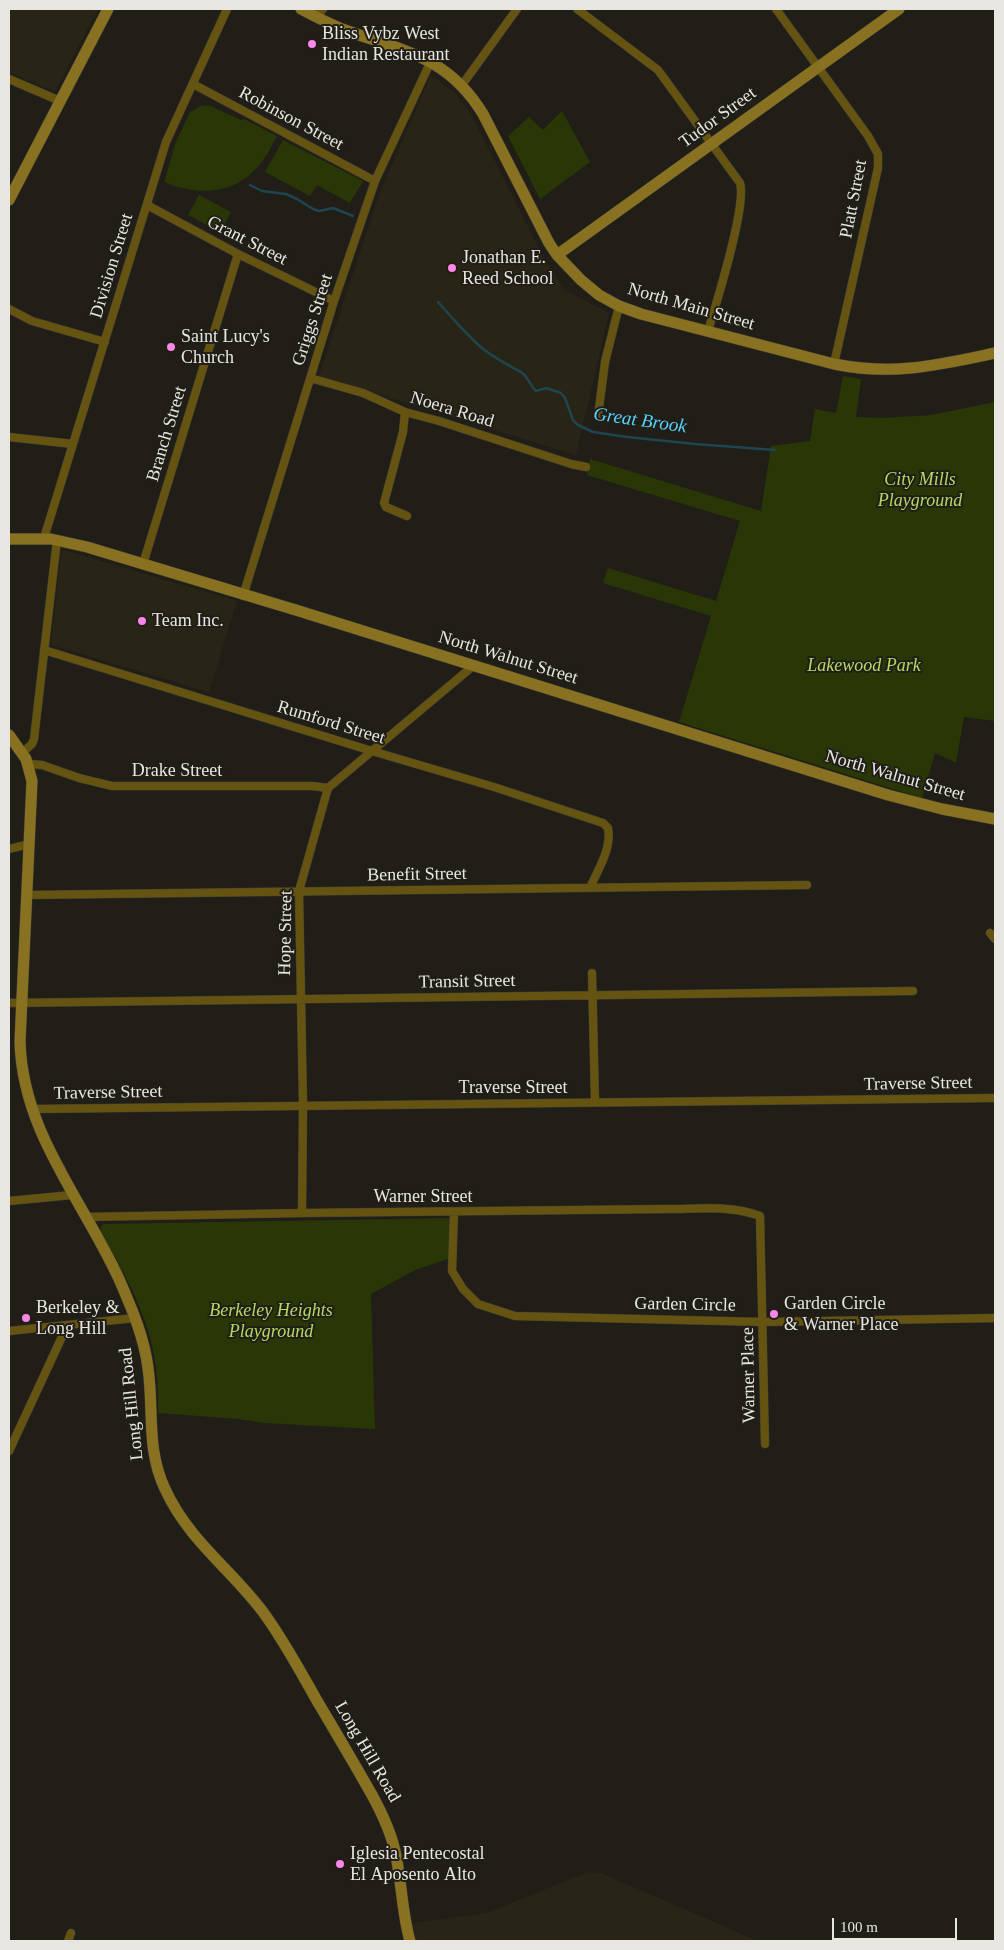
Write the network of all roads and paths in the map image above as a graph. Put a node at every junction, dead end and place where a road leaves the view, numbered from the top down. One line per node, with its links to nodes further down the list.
1 (108, 9): 14 (main road)
2 (227, 9): 12 (street, Division Street)
3 (301, 9): 8 (main road, North Main Street)
4 (517, 9): 13 (street)
5 (577, 9): 15 (street)
6 (776, 9): 10 (street, Platt Street)
7 (899, 9): 10 (main road, Tudor Street)
8 (320, 13): 9 (main road, North Main Street)
9 (431, 61): 13 (main road, North Main Street); 16 (street, Griggs Street)
10 (818, 67): 15 (main road, Tudor Street); 27 (street, Platt Street)
11 (9, 79): 14 (street)
12 (193, 84): 16 (street, Robinson Street); 18 (street, Division Street)
13 (462, 85): 20 (main road, North Main Street)
14 (60, 101): 17 (main road)
15 (713, 143): 20 (main road, Tudor Street); 24 (street)
16 (375, 182): 21 (street, Griggs Street)
17 (9, 200)
18 (147, 204): 19 (street, Grant Street); 25 (street, Division Street)
19 (238, 254): 21 (street, Grant Street); 38 (street, Branch Street)
20 (557, 255): 22 (main road, North Main Street)
21 (334, 301): 28 (street, Griggs Street)
22 (620, 306): 24 (main road, North Main Street); 30 (street)
23 (9, 309): 25 (street)
24 (708, 331): 27 (main road, North Main Street)
25 (104, 342): 32 (street, Division Street)
26 (995, 353): 27 (main road, North Main Street)
27 (834, 364)
28 (310, 378): 29 (street, Noera Road); 39 (street, Griggs Street)
29 (405, 412): 33 (street, Noera Road); 34 (street)
30 (598, 416)
31 (9, 437): 32 (street)
32 (73, 444): 35 (street, Division Street)
33 (586, 467)
34 (407, 516)
35 (44, 538): 36 (main road, North Walnut Street); 37 (main road, North Walnut Street)
36 (9, 539)
37 (57, 540): 38 (main road, North Walnut Street); 40 (street)
38 (143, 564): 39 (main road, North Walnut Street)
39 (244, 596): 41 (main road, North Walnut Street)
40 (44, 650): 43 (street, Rumford Street); 44 (street)
41 (473, 666): 43 (street); 47 (main road, North Walnut Street)
42 (9, 735): 44 (main road, Long Hill Road)
43 (372, 751): 46 (street); 51 (street, Rumford Street)
44 (23, 752): 45 (main road, Long Hill Road)
45 (28, 764): 46 (street, Drake Street); 48 (main road, Long Hill Road)
46 (328, 788): 52 (street, Hope Street)
47 (995, 819)
48 (29, 844): 49 (street); 53 (main road, Long Hill Road)
49 (9, 849)
50 (807, 885): 51 (street, Benefit Street)
51 (590, 888): 52 (street, Benefit Street)
52 (299, 892): 53 (street, Benefit Street); 57 (street, Hope Street)
53 (26, 896): 58 (main road, Long Hill Road)
54 (592, 973): 56 (street)
55 (913, 991): 56 (street, Transit Street)
56 (593, 996): 57 (street, Transit Street); 61 (street)
57 (300, 999): 58 (street, Transit Street); 62 (street, Hope Street)
58 (21, 1002): 59 (street, Transit Street); 63 (main road, Long Hill Road)
59 (9, 1003)
60 (995, 1098): 61 (street, Traverse Street)
61 (595, 1102): 62 (street, Traverse Street)
62 (303, 1105): 63 (street, Traverse Street); 66 (street, Hope Street)
63 (31, 1109): 64 (main road, Long Hill Road)
64 (72, 1194): 65 (street); 69 (main road, Long Hill Road)
65 (9, 1201)
66 (302, 1212): 67 (street, Warner Street); 69 (street, Warner Street)
67 (454, 1212): 68 (street, Warner Street); 72 (street, Garden Circle)
68 (760, 1216): 72 (street, Warner Place)
69 (85, 1217): 70 (main road, Long Hill Road)
70 (135, 1318): 73 (street); 79 (main road, Long Hill Road)
71 (995, 1318): 72 (street, Garden Circle)
72 (764, 1322): 75 (street, Warner Place)
73 (67, 1326): 74 (street); 76 (street)
74 (9, 1331)
75 (765, 1444)
76 (9, 1451)
77 (71, 1933): 78 (street)
78 (68, 1941)
79 (410, 1941)

